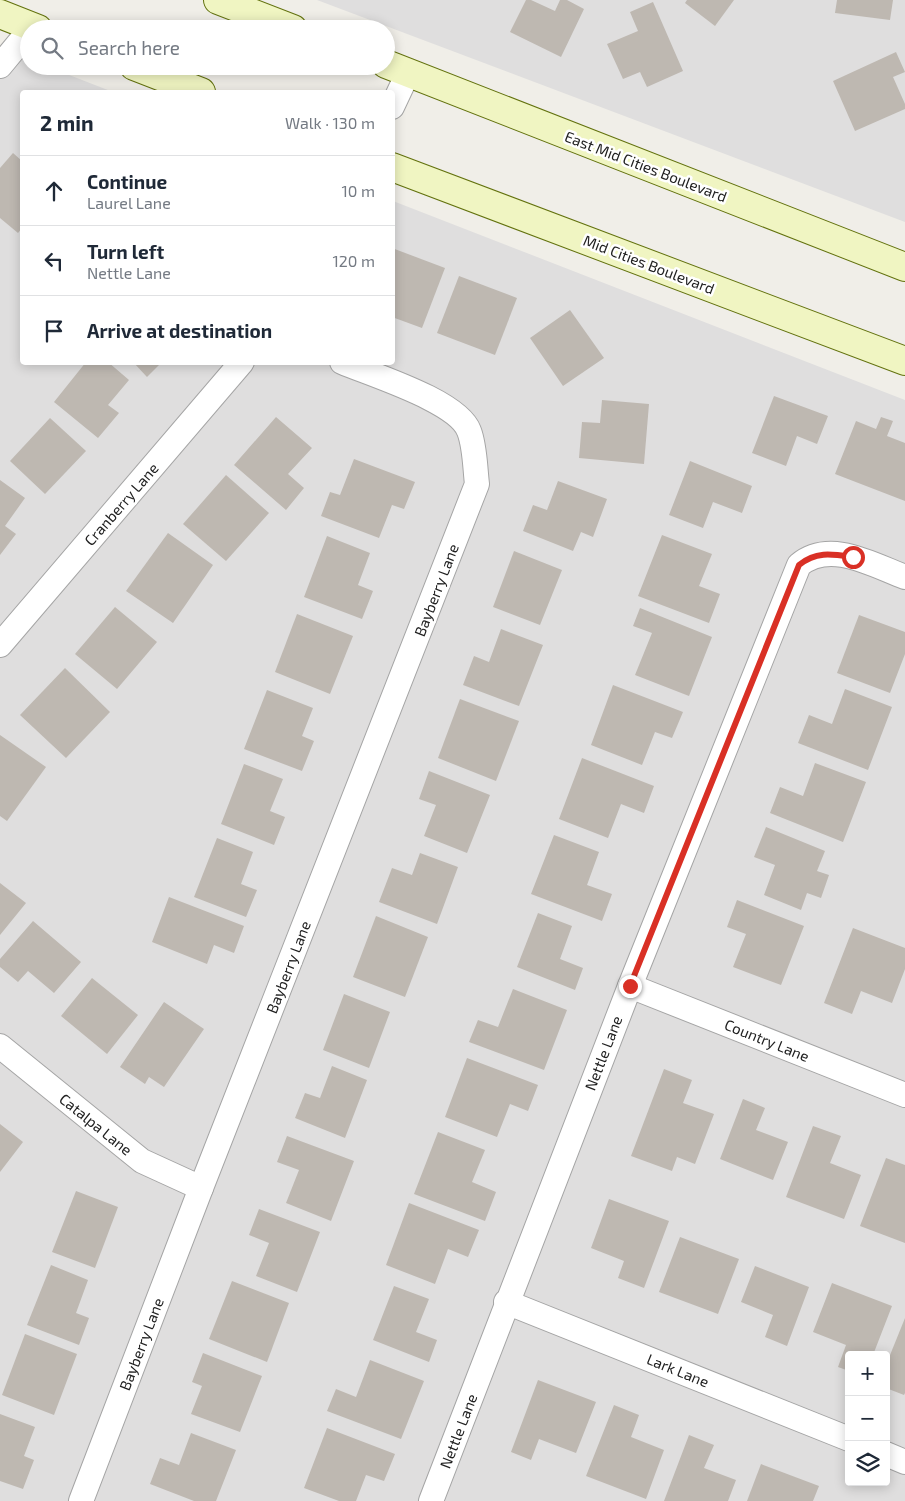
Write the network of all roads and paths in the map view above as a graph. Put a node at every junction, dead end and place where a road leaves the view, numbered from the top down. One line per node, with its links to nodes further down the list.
1 (218, 0): 3 (main road)
2 (0, 14): 4 (main road)
3 (270, 20)
4 (20, 23)
5 (20, 44): 6 (street)
6 (0, 66)
7 (397, 68): 10 (street); 12 (main road, East Mid Cities Boulevard)
8 (157, 75): 9 (main road)
9 (196, 90)
10 (394, 90)
11 (395, 168): 13 (main road, Mid Cities Boulevard)
12 (905, 267)
13 (905, 361)
14 (239, 365): 17 (street, Cranberry Lane)
15 (349, 365): 21 (street, Bayberry Lane)
16 (905, 578): 18 (street, Nettle Lane)
17 (0, 646)
18 (630, 986): 20 (street, Country Lane); 22 (street, Nettle Lane)
19 (0, 1046): 21 (street, Catalpa Lane)
20 (905, 1095)
21 (201, 1188): 26 (street, Bayberry Lane)
22 (506, 1302): 23 (street, Lark Lane); 27 (street, Nettle Lane)
23 (845, 1437)
24 (890, 1456): 25 (street)
25 (905, 1462)
26 (81, 1501)
27 (431, 1501)

